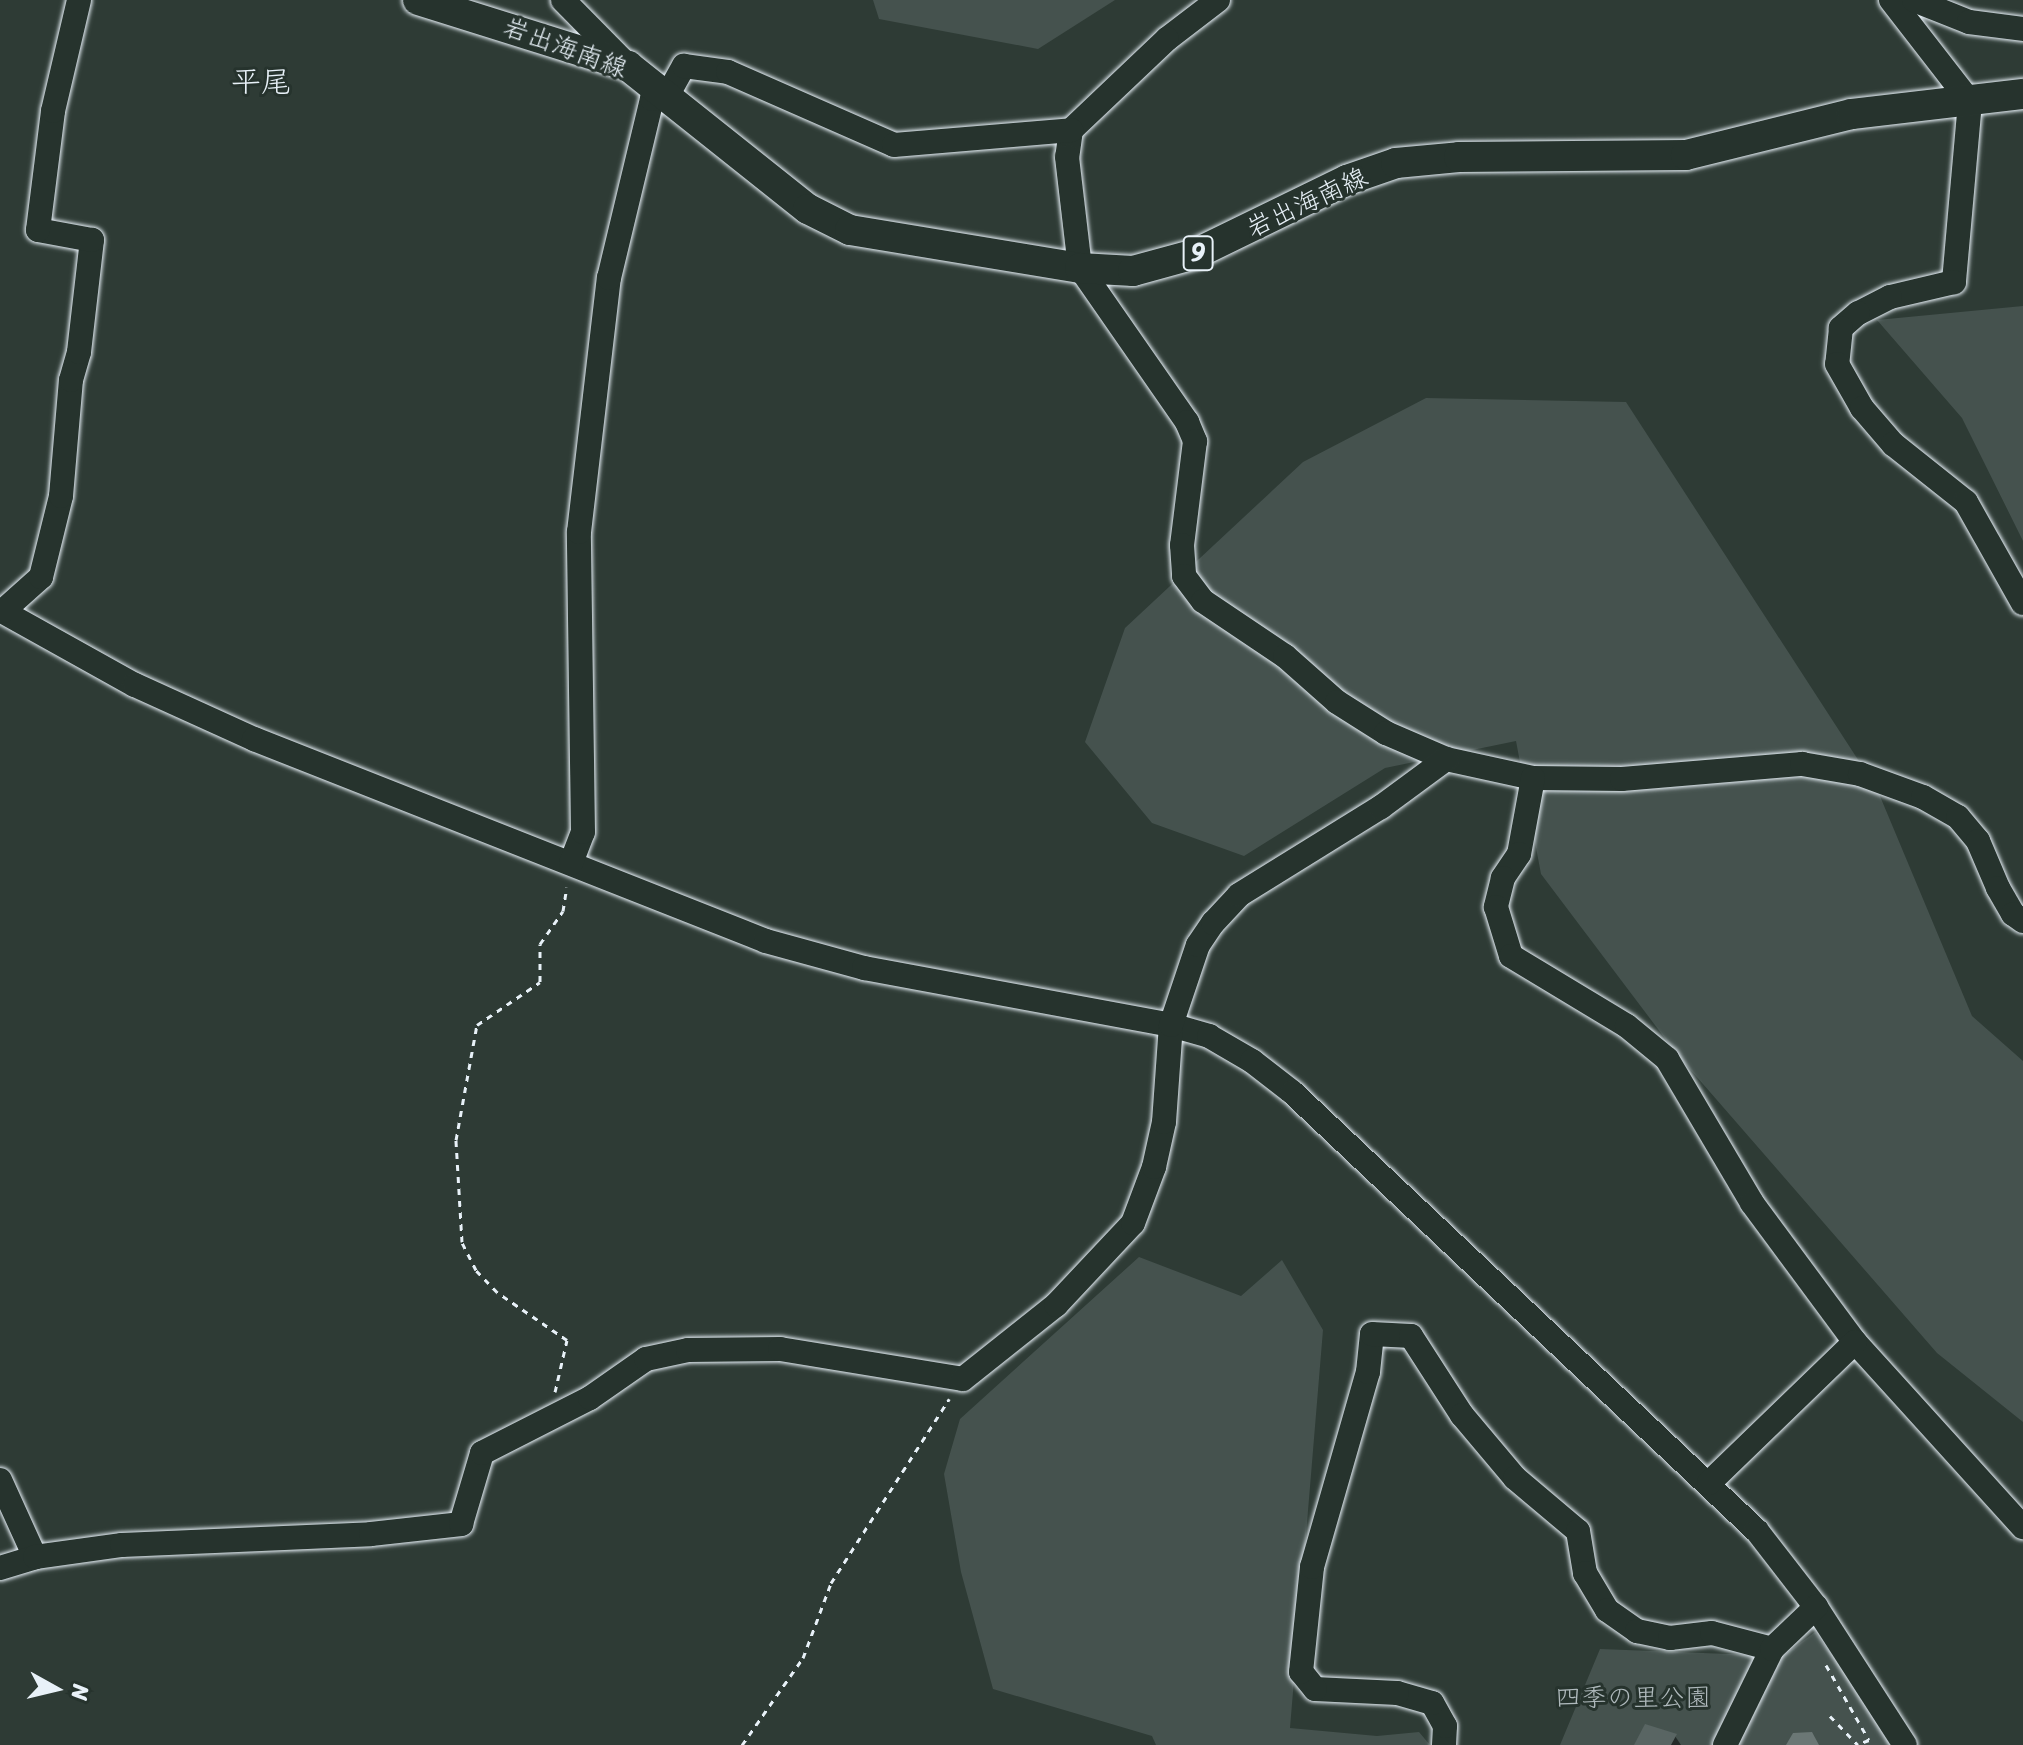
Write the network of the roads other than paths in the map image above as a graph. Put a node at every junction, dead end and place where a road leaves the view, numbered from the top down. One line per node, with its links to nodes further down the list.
1 (79, 0): 15 (street)
2 (418, 0): 8 (main road, 岩出海南線 / 9)
3 (563, 0): 8 (street)
4 (1218, 0): 12 (street)
5 (1891, 0): 11 (street)
6 (1914, 0): 7 (street)
7 (2023, 29)
8 (628, 66): 10 (main road, 岩出海南線 / 9)
9 (2023, 94): 11 (main road, 岩出海南線 / 9)
10 (666, 98): 12 (street); 13 (main road, 岩出海南線 / 9); 18 (street)
11 (1970, 102): 13 (main road, 岩出海南線 / 9); 14 (street)
12 (1071, 130): 13 (street)
13 (1080, 268): 16 (street)
14 (2023, 603)
15 (1, 611): 18 (street)
16 (1446, 759): 17 (street); 20 (street)
17 (1533, 778): 19 (street); 21 (street)
18 (571, 863): 20 (street)
19 (2023, 921)
20 (1171, 1025): 23 (street); 25 (street)
21 (1855, 1342): 23 (street); 24 (street)
22 (0, 1480): 25 (street)
23 (1709, 1483): 27 (street)
24 (2023, 1527)
25 (35, 1557): 26 (street)
26 (0, 1568)
27 (1816, 1607): 28 (street); 31 (street)
28 (1772, 1649): 29 (street); 30 (street)
29 (1444, 1745)
30 (1725, 1745)
31 (1905, 1745)

